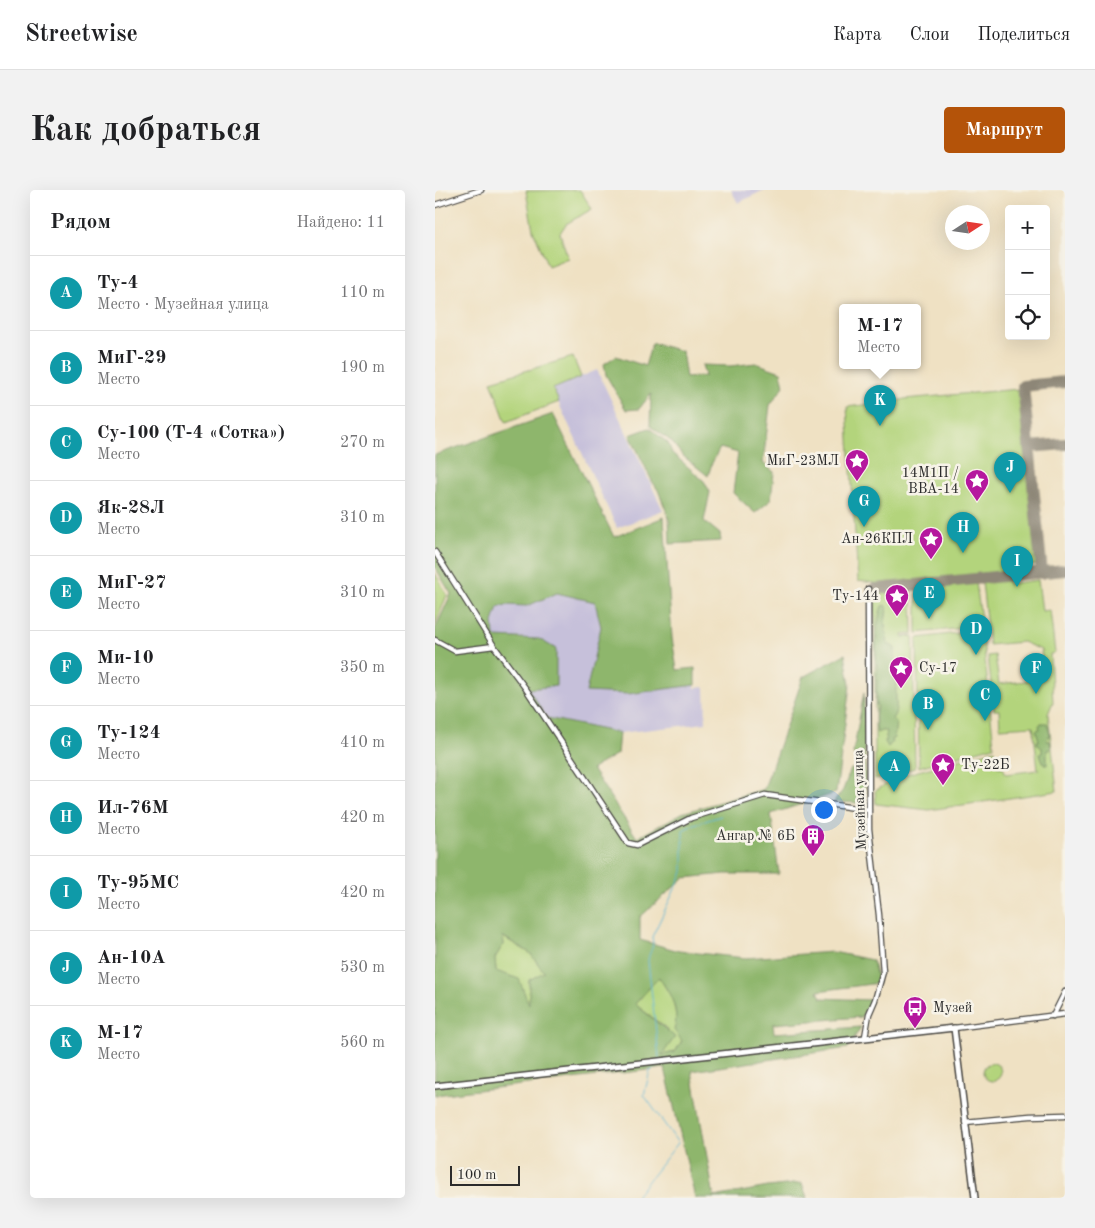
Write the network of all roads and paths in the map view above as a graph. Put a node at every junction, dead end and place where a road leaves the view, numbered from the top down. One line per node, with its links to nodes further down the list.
1 (481, 190): 2 (street)
2 (435, 204)
3 (435, 552): 6 (street)
4 (868, 589): 7 (street, Музейная улица)
5 (435, 640): 6 (street)
6 (494, 646): 7 (street)
7 (869, 810): 12 (street, Музейная улица)
8 (1065, 992): 10 (street)
9 (1065, 1014): 10 (street)
10 (1053, 1016): 11 (street)
11 (954, 1028): 12 (street); 15 (street)
12 (865, 1037): 13 (street)
13 (435, 1086)
14 (1065, 1115): 15 (street)
15 (965, 1122): 16 (street)
16 (975, 1198)

